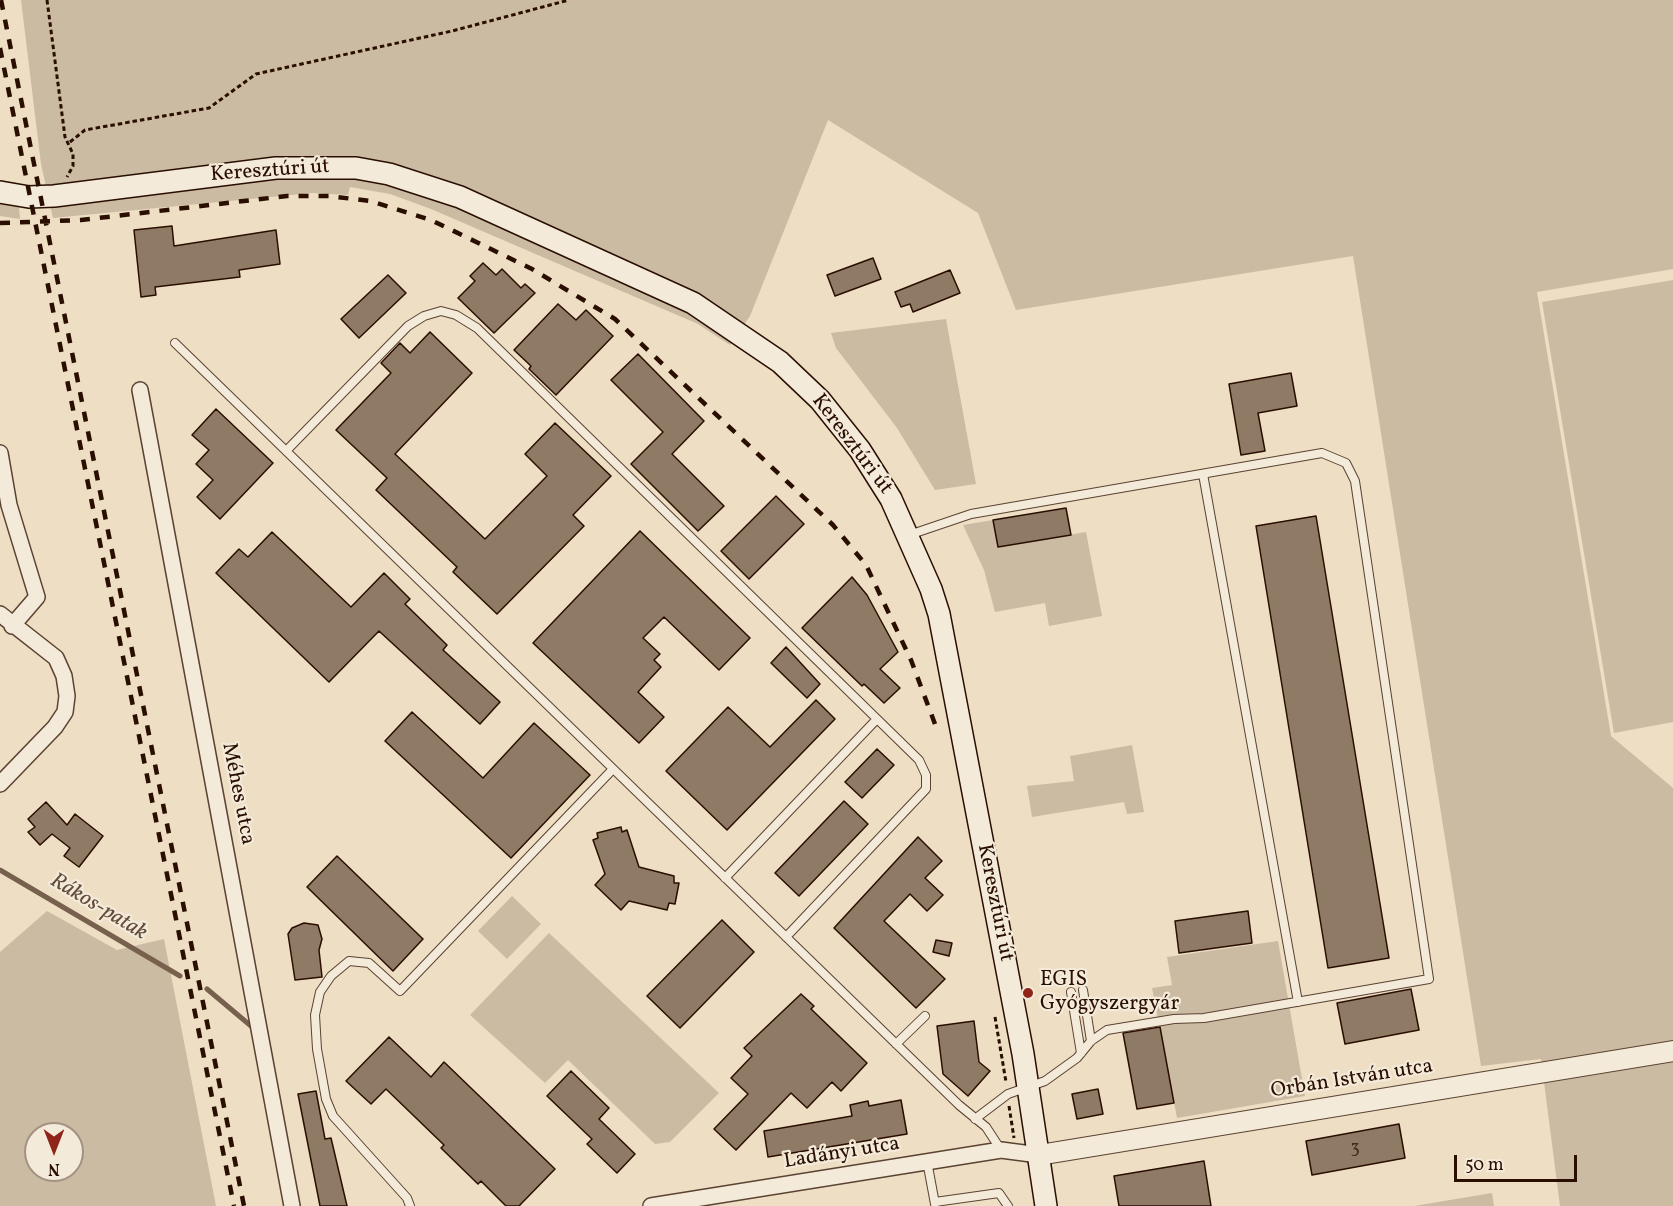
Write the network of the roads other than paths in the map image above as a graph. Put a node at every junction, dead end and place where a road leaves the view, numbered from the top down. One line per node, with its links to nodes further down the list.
1 (0, 192): 7 (main road, Keresztúri út)
2 (175, 343): 4 (lane)
3 (140, 390): 29 (street, Méhes utca)
4 (286, 451): 10 (lane); 11 (lane)
5 (0, 453): 9 (street)
6 (1203, 474): 7 (lane); 17 (lane); 17 (lane)
7 (909, 535): 23 (main road, Keresztúri út)
8 (0, 614): 9 (street)
9 (12, 626): 12 (street)
10 (877, 719): 13 (lane); 14 (lane)
11 (613, 769): 13 (lane); 30 (lane)
12 (0, 784)
13 (725, 878): 14 (lane)
14 (786, 938): 20 (lane)
15 (1083, 990): 19 (lane)
16 (1071, 992): 22 (lane)
17 (1298, 1002): 19 (lane)
18 (925, 1016): 20 (lane)
19 (1091, 1041): 22 (lane)
20 (896, 1044): 24 (lane)
21 (1673, 1051): 26 (street, Orbán István utca)
22 (1081, 1053): 23 (lane)
23 (1028, 1085): 24 (lane); 26 (main road, Keresztúri út)
24 (975, 1119): 25 (lane)
25 (1008, 1151): 26 (street, Ladányi utca); 27 (street, Ladányi utca)
26 (1039, 1155): 33 (main road, Keresztúri út)
27 (927, 1161): 28 (lane); 31 (street, Ladányi utca)
28 (935, 1204): 32 (lane)
29 (292, 1206)
30 (410, 1206)
31 (651, 1206)
32 (1008, 1206)
33 (1046, 1206)

